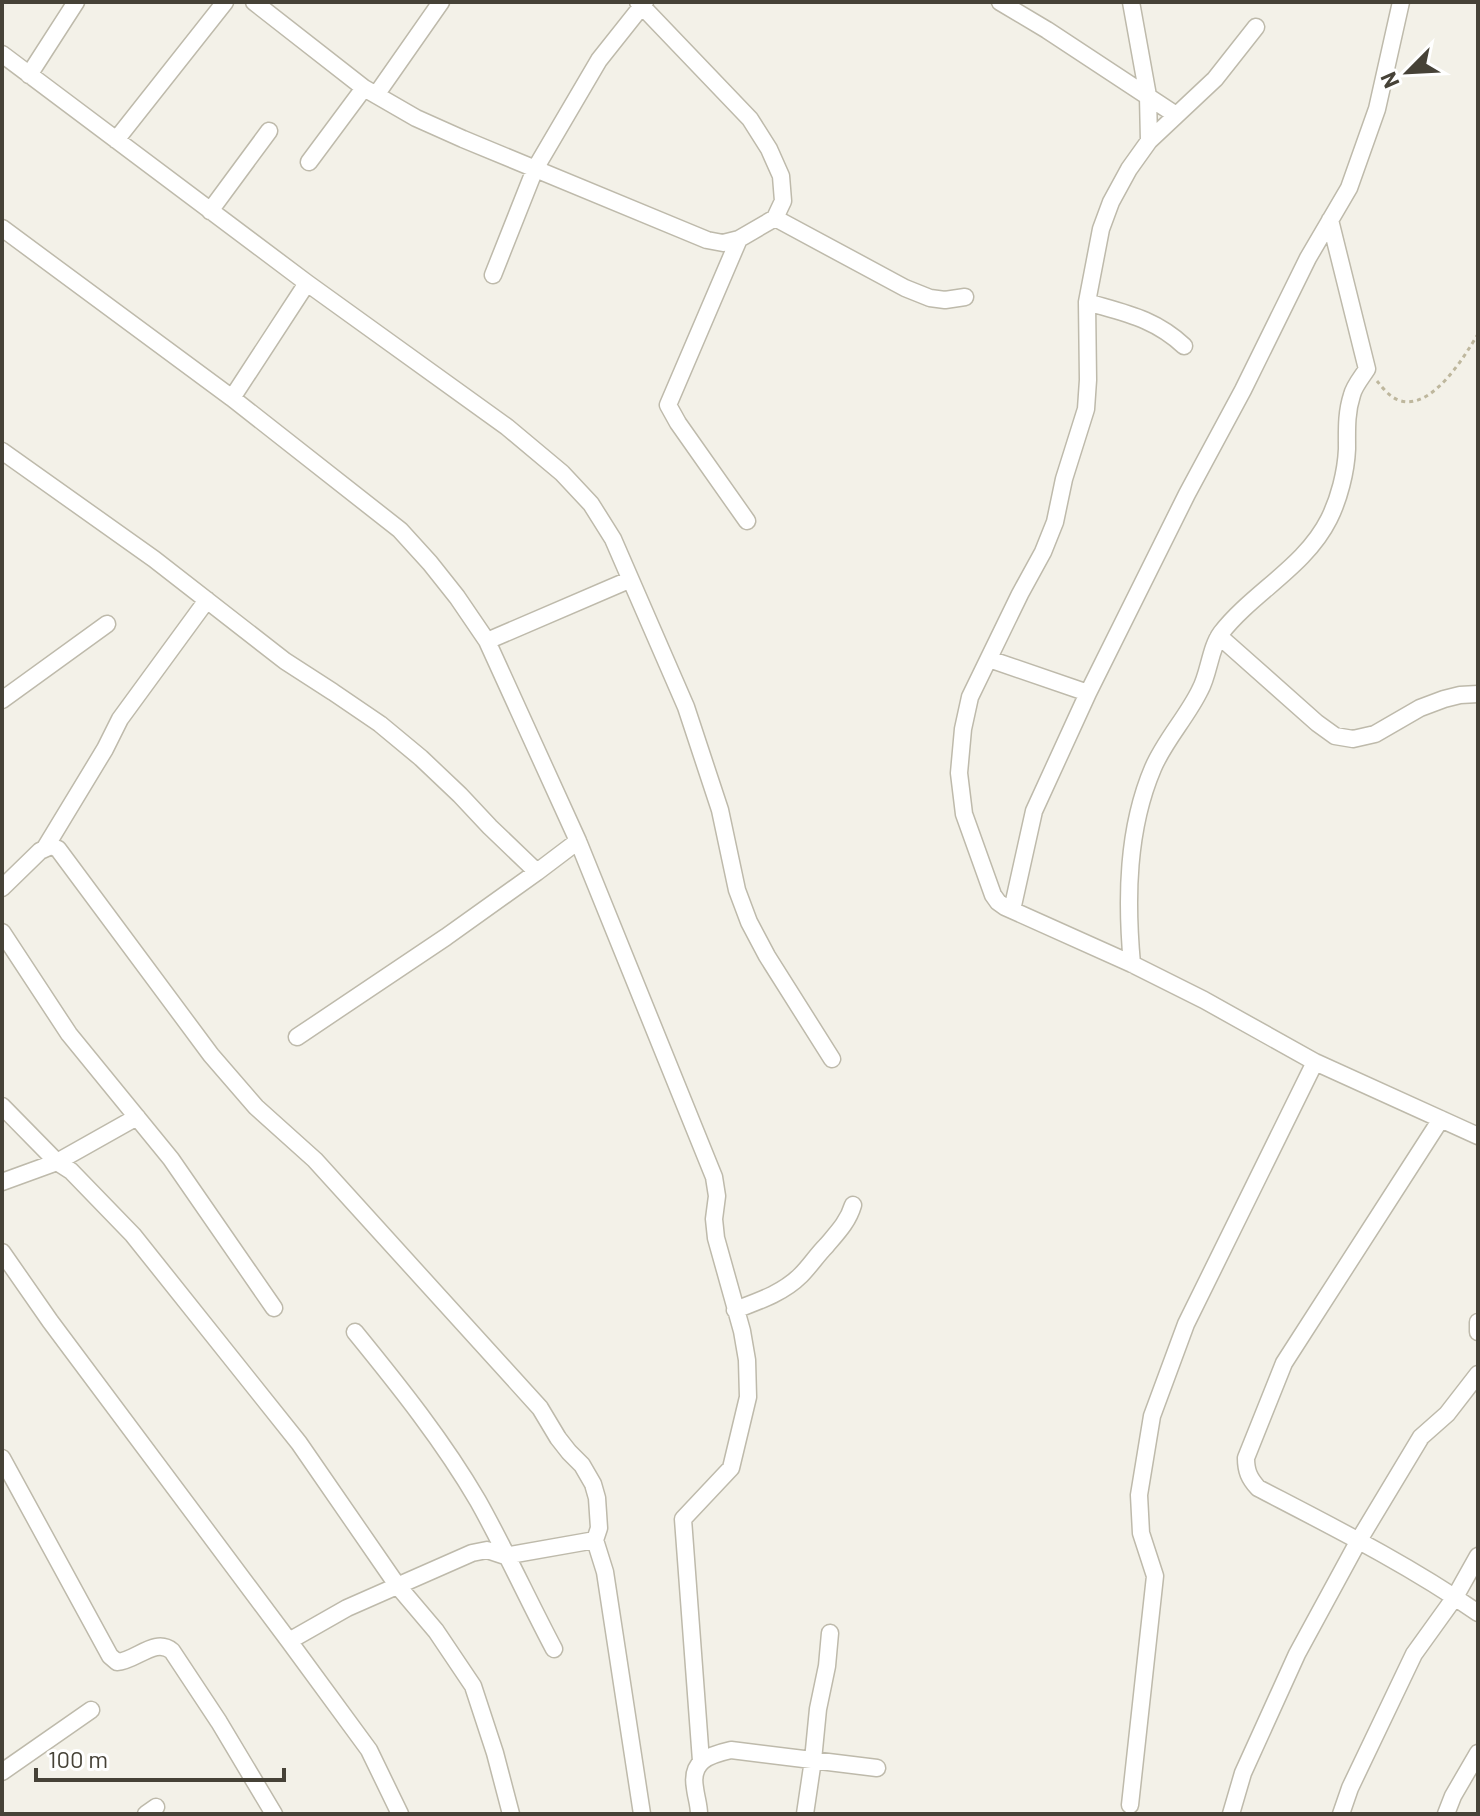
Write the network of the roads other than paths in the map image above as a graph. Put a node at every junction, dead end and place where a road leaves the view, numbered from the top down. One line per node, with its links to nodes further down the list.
1 (76, 2): 12 (street)
2 (225, 2): 17 (street)
3 (441, 2): 13 (street)
4 (1000, 2): 9 (street)
5 (1131, 2): 14 (street)
6 (1401, 2): 23 (street)
7 (257, 3): 13 (street)
8 (641, 3): 20 (street); 22 (street)
9 (1022, 7): 14 (street)
10 (1256, 27): 15 (street)
11 (2, 54): 12 (street)
12 (29, 75): 17 (street)
13 (370, 92): 19 (street); 20 (street)
14 (1148, 96): 15 (street); 18 (street)
15 (1176, 115): 18 (street)
16 (269, 131): 21 (street)
17 (116, 140): 21 (street)
18 (1149, 141): 29 (street)
19 (309, 162)
20 (535, 169): 25 (street); 26 (street)
21 (210, 211): 27 (street)
22 (775, 218): 25 (street); 28 (street)
23 (1330, 220): 37 (street); 40 (street)
24 (2, 228): 31 (street)
25 (739, 239): 33 (street)
26 (493, 275)
27 (307, 283): 31 (street); 34 (street)
28 (965, 297)
29 (1087, 302): 30 (street); 39 (street)
30 (1184, 346)
31 (232, 398): 38 (street)
32 (2, 451): 35 (street)
33 (747, 521)
34 (629, 580): 38 (street); 51 (street)
35 (207, 600): 44 (street); 45 (street)
36 (107, 624): 42 (street)
37 (1219, 636): 41 (street); 49 (street)
38 (487, 641): 43 (street)
39 (989, 659): 40 (street); 47 (street)
40 (1088, 693): 47 (street)
41 (1478, 694)
42 (2, 700)
43 (578, 841): 45 (street); 62 (street)
44 (45, 848): 46 (street); 68 (street)
45 (537, 872): 50 (street)
46 (2, 888)
47 (1012, 910): 49 (street)
48 (2, 932): 54 (street)
49 (1132, 964): 52 (street)
50 (297, 1037)
51 (832, 1059)
52 (1315, 1062): 55 (street); 84 (street)
53 (2, 1106): 57 (street)
54 (137, 1117): 57 (street); 61 (street)
55 (1441, 1119): 56 (street); 69 (street)
56 (1478, 1136)
57 (57, 1162): 58 (street); 72 (street)
58 (2, 1182)
59 (853, 1205): 62 (street)
60 (2, 1252): 76 (street)
61 (274, 1308)
62 (735, 1310): 81 (street)
63 (1478, 1322): 65 (street)
64 (355, 1332): 70 (street)
65 (1478, 1332)
66 (1478, 1374): 69 (street)
67 (2, 1458): 85 (street)
68 (595, 1540): 70 (street); 88 (street)
69 (1359, 1540): 73 (street); 91 (street)
70 (505, 1556): 72 (street); 77 (street)
71 (1478, 1556): 73 (street)
72 (397, 1585): 76 (street); 87 (street)
73 (1455, 1597): 74 (street); 92 (street)
74 (1478, 1613)
75 (830, 1633): 80 (street)
76 (289, 1641): 86 (street)
77 (554, 1649)
78 (91, 1710): 83 (street)
79 (1478, 1753): 93 (street)
80 (813, 1760): 81 (street); 82 (street); 90 (street)
81 (701, 1761): 89 (street)
82 (877, 1768)
83 (2, 1772)
84 (1130, 1805)
85 (274, 1814)
86 (400, 1814)
87 (511, 1814)
88 (642, 1814)
89 (699, 1814)
90 (805, 1814)
91 (1231, 1814)
92 (1341, 1814)
93 (1446, 1814)

